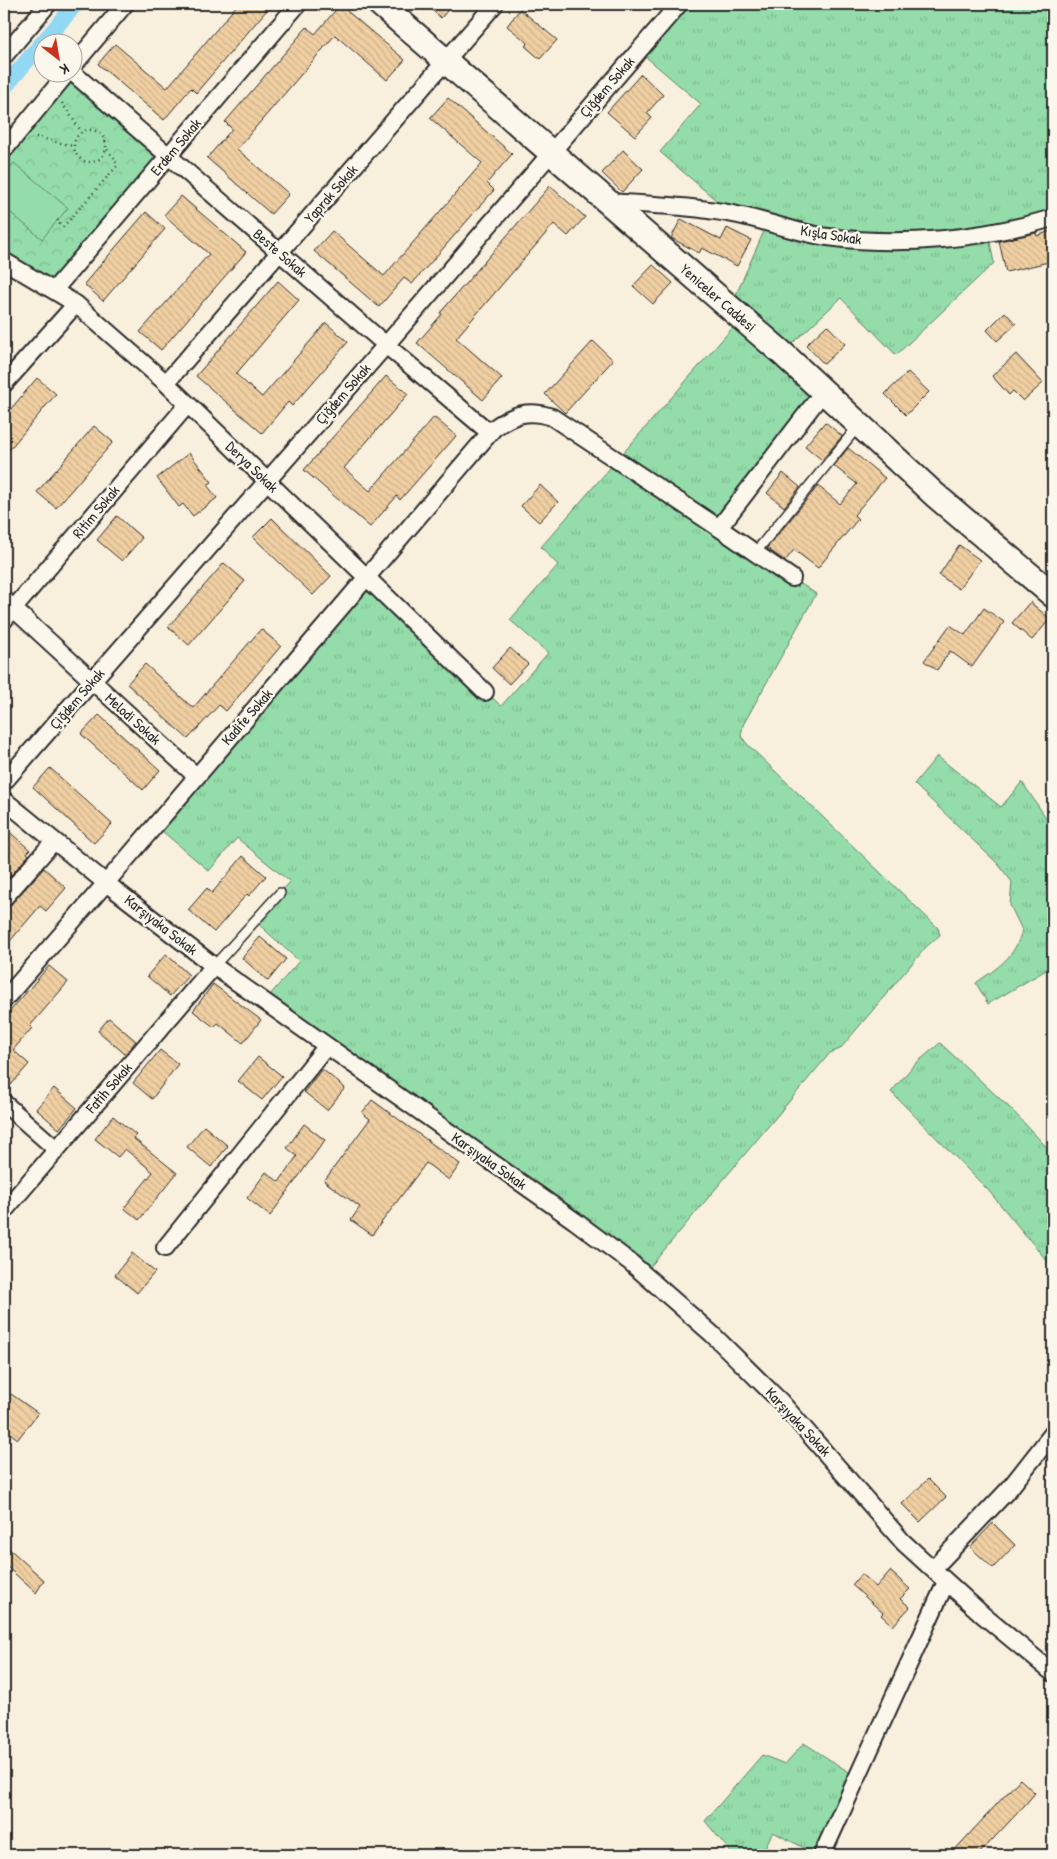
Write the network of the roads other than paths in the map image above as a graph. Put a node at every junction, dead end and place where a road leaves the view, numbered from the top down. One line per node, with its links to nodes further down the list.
1 (48, 4): 8 (street)
2 (125, 4): 7 (street)
3 (298, 4): 14 (street, Erdem Sokak)
4 (380, 4): 9 (street, Yeniceler Caddesi)
5 (495, 4): 9 (street, Yaprak Sokak)
6 (679, 4): 13 (street, Çiğdem Sokak)
7 (82, 55)
8 (4, 56)
9 (446, 61): 13 (street, Yeniceler Caddesi); 17 (street, Yaprak Sokak)
10 (82, 81): 14 (street, Beste Sokak)
11 (60, 82): 12 (street)
12 (4, 150)
13 (552, 153): 15 (street, Yeniceler Caddesi); 21 (street, Çiğdem Sokak)
14 (169, 156): 17 (street, Beste Sokak); 19 (street, Erdem Sokak)
15 (608, 202): 16 (street, Kışla Sokak); 24 (street, Yeniceler Caddesi)
16 (1053, 218)
17 (279, 252): 21 (street, Beste Sokak); 22 (street, Yaprak Sokak)
18 (4, 261): 19 (street, Derya Sokak)
19 (54, 290): 20 (street, Derya Sokak)
20 (76, 304): 22 (street, Derya Sokak); 23 (street)
21 (386, 345): 27 (street, Beste Sokak); 28 (street, Çiğdem Sokak)
22 (166, 383): 25 (street, Derya Sokak)
23 (4, 384)
24 (823, 392): 26 (street, Yeniceler Caddesi); 29 (street)
25 (188, 404): 28 (street, Derya Sokak); 34 (street, Ritim Sokak)
26 (859, 425): 30 (lane); 33 (street, Yeniceler Caddesi)
27 (490, 433): 29 (street, Kadife Sokak); 31 (street, Kadife Sokak)
28 (267, 481): 31 (street, Derya Sokak); 35 (street, Çiğdem Sokak)
29 (719, 528): 30 (street, Kadife Sokak)
30 (755, 552): 32 (street, Kadife Sokak)
31 (367, 578): 36 (street, Derya Sokak); 37 (street, Kadife Sokak)
32 (792, 578)
33 (1053, 594)
34 (7, 610): 35 (street, Melodi Sokak)
35 (93, 682): 37 (street, Melodi Sokak); 38 (street, Çiğdem Sokak)
36 (485, 692)
37 (196, 776): 41 (street, Kadife Sokak)
38 (4, 782)
39 (4, 800): 40 (street, Karşıyaka Sokak)
40 (54, 841): 41 (street, Karşıyaka Sokak); 43 (street)
41 (106, 883): 44 (street, Karşıyaka Sokak); 45 (street, Kadife Sokak)
42 (280, 893): 44 (lane)
43 (4, 898)
44 (214, 966): 46 (street, Karşıyaka Sokak); 48 (street, Fatih Sokak)
45 (4, 1000)
46 (326, 1046): 50 (street); 52 (street, Karşıyaka Sokak)
47 (4, 1103): 48 (street)
48 (56, 1149): 49 (street, Fatih Sokak)
49 (4, 1211)
50 (164, 1248)
51 (1053, 1432): 52 (street)
52 (933, 1569): 53 (street, Karşıyaka Sokak)
53 (946, 1582): 54 (street, Karşıyaka Sokak); 55 (street)
54 (1053, 1673)
55 (822, 1855)

